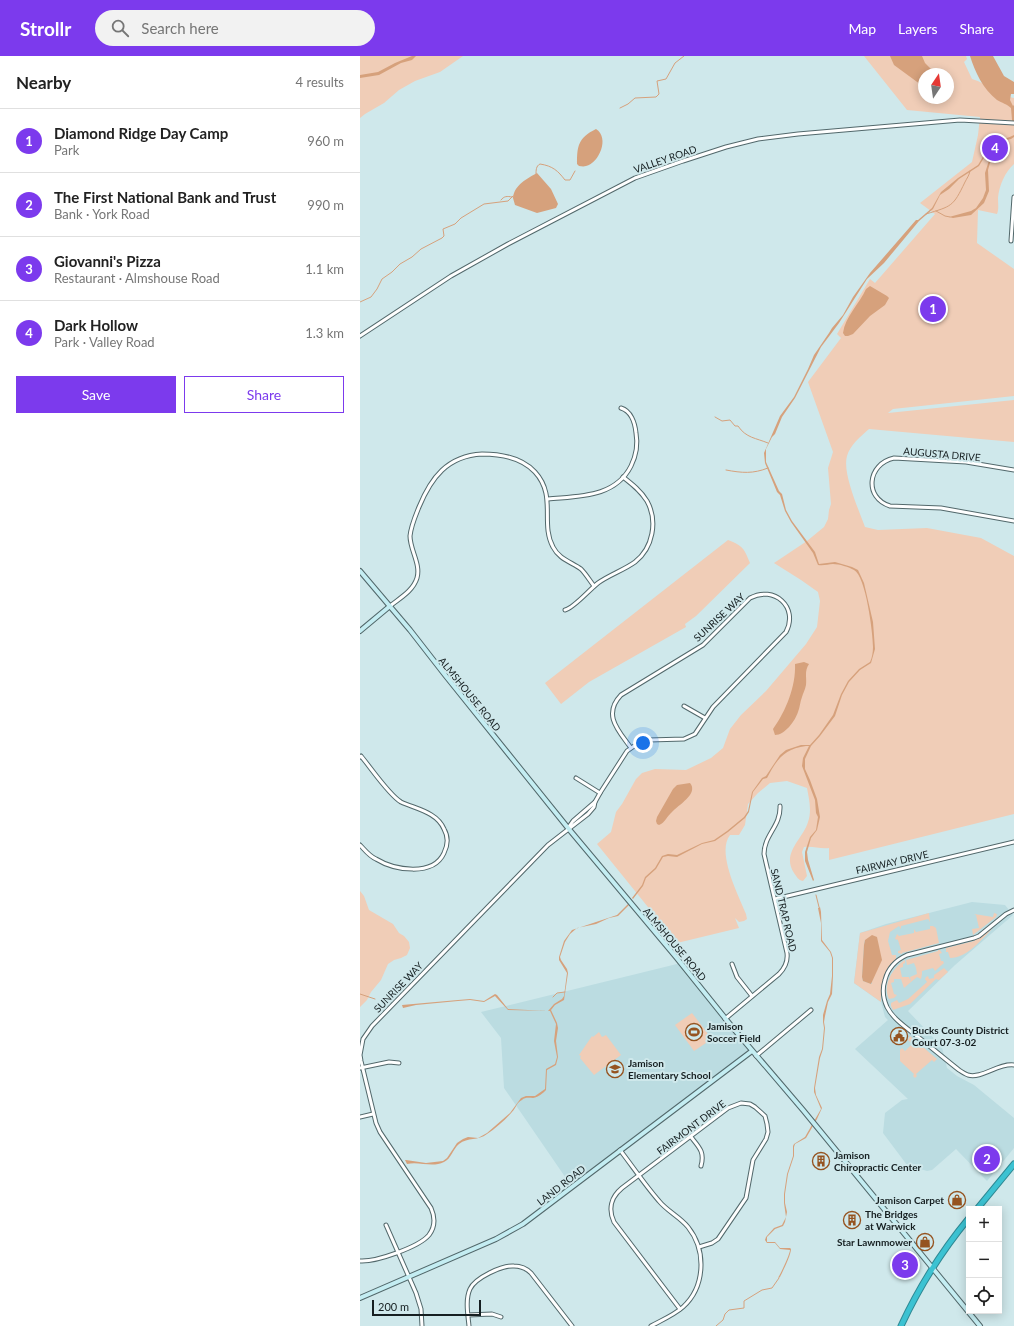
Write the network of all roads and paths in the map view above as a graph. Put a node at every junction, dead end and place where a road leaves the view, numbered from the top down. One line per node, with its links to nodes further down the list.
1 (1014, 123): 4 (street, VALLEY ROAD)
2 (1014, 197): 3 (street)
3 (1010, 241)
4 (360, 336)
5 (621, 408): 7 (street)
6 (1014, 470): 9 (street, AUGUSTA DRIVE)
7 (624, 477): 8 (street); 11 (street)
8 (548, 500): 11 (street); 12 (street)
9 (1014, 521)
10 (360, 571): 12 (main road, ALMSHOUSE ROAD)
11 (594, 586): 13 (street)
12 (390, 606): 14 (main road); 22 (main road, ALMSHOUSE ROAD)
13 (565, 610)
14 (360, 631)
15 (684, 706): 16 (street)
16 (705, 718): 17 (street, SUNRISE WAY); 17 (street, SUNRISE WAY)
17 (631, 748): 20 (street, SUNRISE WAY)
18 (360, 756): 24 (street)
19 (576, 778): 20 (street)
20 (600, 793): 22 (street, SUNRISE WAY)
21 (780, 806): 25 (street, SAND TRAP ROAD)
22 (568, 828): 30 (main road, ALMSHOUSE ROAD); 35 (street, SUNRISE WAY)
23 (1014, 842): 25 (street, FAIRWAY DRIVE)
24 (360, 845)
25 (775, 899): 28 (street, SAND TRAP ROAD)
26 (1014, 910): 34 (street)
27 (732, 964): 28 (street)
28 (752, 996): 30 (street, SAND TRAP ROAD)
29 (811, 1010): 32 (street)
30 (725, 1018): 31 (main road, ALMSHOUSE ROAD)
31 (752, 1051): 32 (main road, ALMSHOUSE ROAD); 39 (main road, LAND ROAD)
32 (756, 1056): 49 (main road, ALMSHOUSE ROAD)
33 (399, 1063): 35 (street)
34 (1014, 1065)
35 (361, 1068): 36 (street, SUNRISE WAY)
36 (373, 1114): 37 (street); 47 (street, SUNRISE WAY)
37 (360, 1117)
38 (691, 1137): 41 (street); 42 (street, FAIRMONT DRIVE); 46 (street, FAIRMONT DRIVE)
39 (620, 1150): 42 (street); 50 (main road, LAND ROAD)
40 (1014, 1164): 43 (highway)
41 (701, 1166)
42 (639, 1175): 46 (street); 52 (street, FAIRMONT DRIVE)
43 (979, 1206)
44 (966, 1222): 49 (highway)
45 (386, 1225): 47 (street)
46 (699, 1247): 52 (street)
47 (397, 1252): 48 (street, SUNRISE WAY); 50 (street)
48 (360, 1261)
49 (931, 1268): 59 (highway); 60 (main road, ALMSHOUSE ROAD)
50 (408, 1277): 51 (main road, LAND ROAD); 55 (street)
51 (360, 1298)
52 (680, 1309): 58 (street)
53 (468, 1315): 54 (street); 56 (street); 57 (street)
54 (501, 1317)
55 (422, 1326)
56 (469, 1326)
57 (572, 1326)
58 (652, 1326)
59 (901, 1326)
60 (980, 1326)

